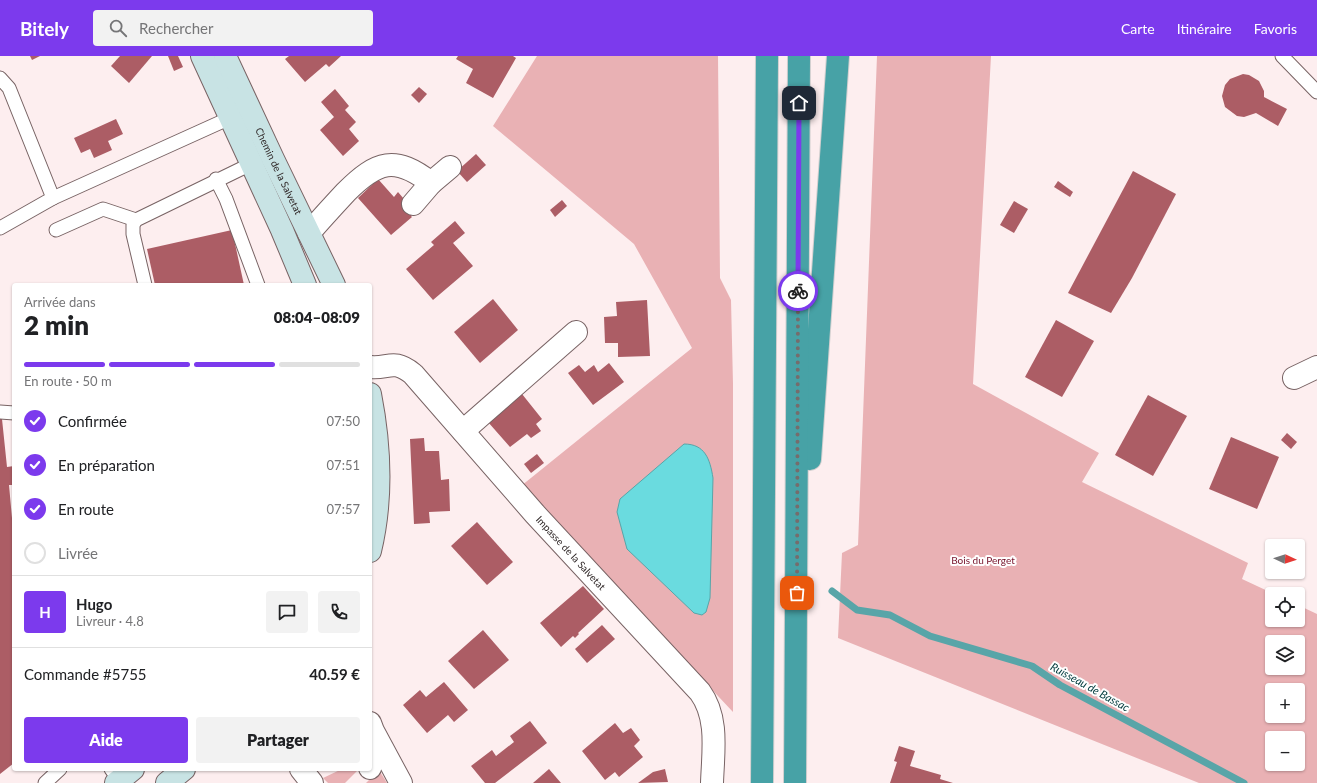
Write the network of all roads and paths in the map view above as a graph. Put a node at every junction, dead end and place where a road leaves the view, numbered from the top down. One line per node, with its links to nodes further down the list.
1 (202, 56): 9 (street)
2 (225, 56): 19 (street, Chemin de la Salvetat)
3 (767, 56): 47 (highway)
4 (799, 56): 33 (highway)
5 (838, 56): 33 (highway)
6 (1282, 56): 8 (lane)
7 (0, 78): 14 (lane)
8 (1317, 92)
9 (230, 118): 10 (street); 14 (lane)
10 (251, 164): 12 (lane); 22 (street)
11 (450, 167): 13 (street)
12 (216, 179): 16 (lane); 21 (lane)
13 (431, 183): 15 (street); 19 (street)
14 (53, 198): 17 (lane)
15 (412, 204)
16 (136, 220): 18 (lane); 20 (lane)
17 (0, 228)
18 (56, 230)
19 (308, 233): 23 (street, Chemin de la Salvetat)
20 (145, 283)
21 (257, 283)
22 (304, 283)
23 (333, 283)
24 (576, 332): 31 (street)
25 (372, 367): 31 (street, Impasse de la Salvetat)
26 (1317, 367): 27 (street)
27 (1294, 378)
28 (0, 412): 29 (lane)
29 (12, 413)
30 (372, 413): 32 (street)
31 (463, 431): 46 (street, Impasse de la Salvetat)
32 (372, 542)
33 (797, 577): 48 (highway)
34 (372, 728): 35 (street)
35 (379, 744): 36 (street); 45 (street)
36 (372, 763)
37 (58, 771): 41 (lane)
38 (182, 771): 42 (street)
39 (303, 771): 43 (street)
40 (368, 771): 44 (street)
41 (45, 783)
42 (167, 783)
43 (312, 783)
44 (358, 783)
45 (400, 783)
46 (712, 783)
47 (762, 783)
48 (795, 783)

